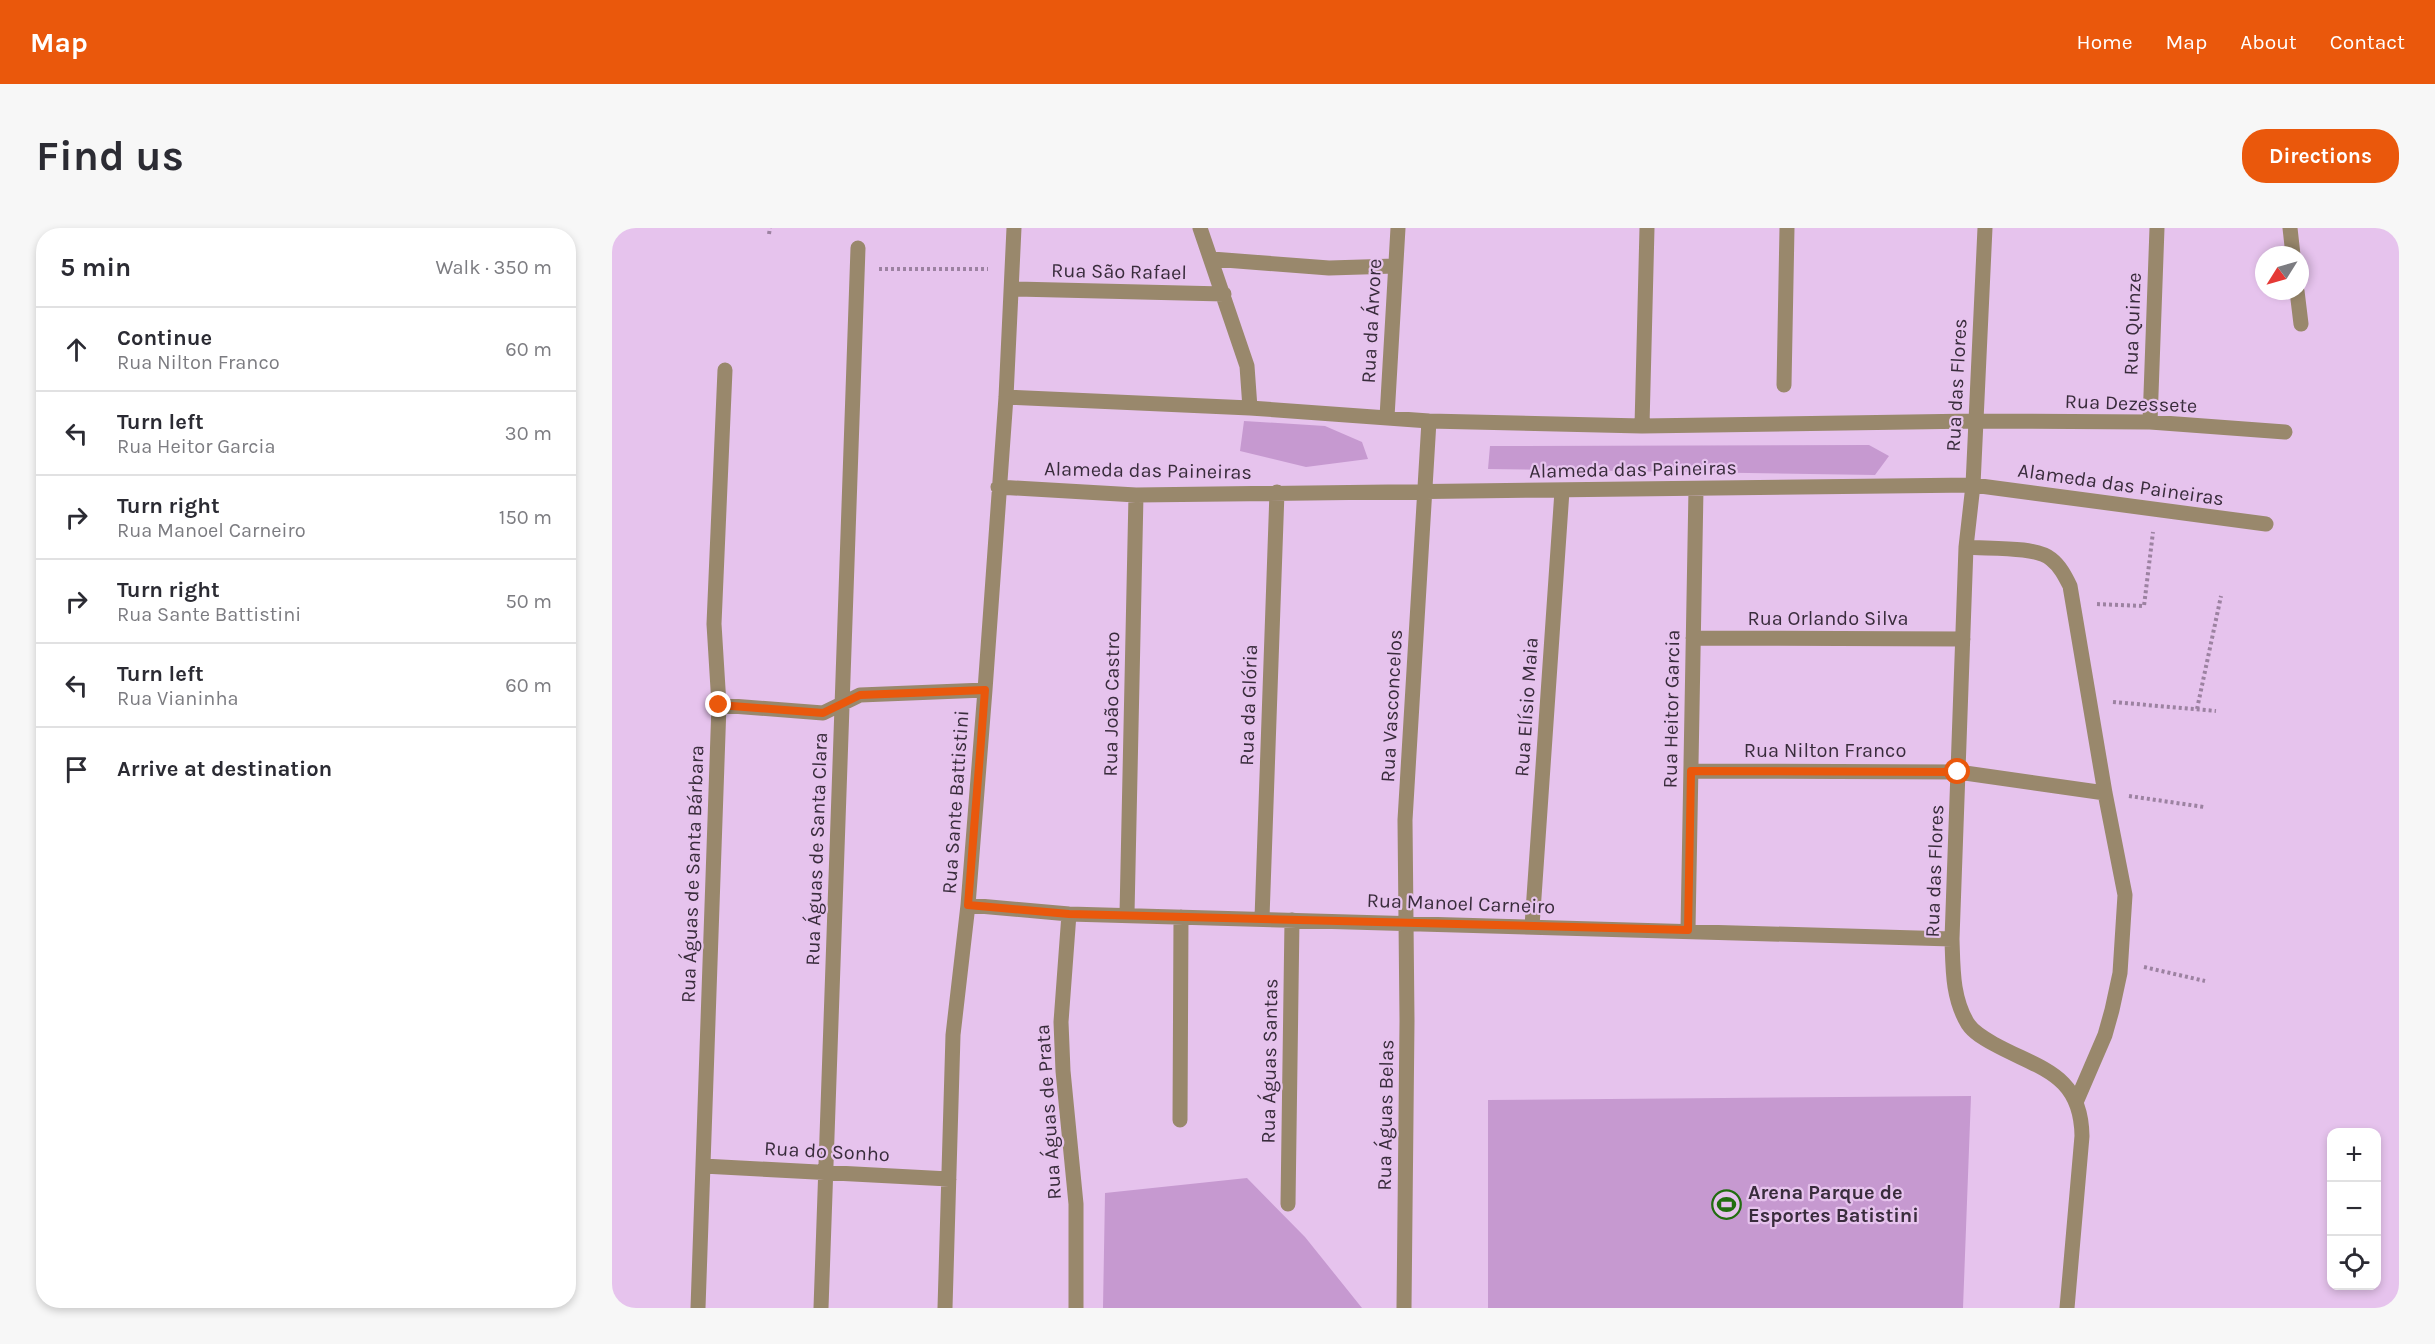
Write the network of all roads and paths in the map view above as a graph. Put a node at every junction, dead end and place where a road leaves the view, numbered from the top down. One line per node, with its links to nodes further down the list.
1 (770, 228): 10 (path)
2 (1014, 228): 15 (street, Rua Sante Battistini)
3 (1200, 228): 13 (street)
4 (1398, 228): 14 (street, Rua da Árvore)
5 (1647, 228): 29 (street)
6 (1787, 228): 22 (street)
7 (1985, 228): 26 (street, Rua das Flores)
8 (2157, 228): 28 (street, Rua Quinze)
9 (2290, 228): 11 (street)
10 (769, 234)
11 (2292, 246)
12 (858, 248): 16 (street, Rua Águas de Santa Clara)
13 (1212, 259): 14 (street); 18 (street)
14 (1395, 266): 25 (street, Rua da Árvore)
15 (1013, 268): 16 (path); 17 (street, Rua Sante Battistini)
16 (857, 269): 47 (street, Rua Águas de Santa Clara)
17 (1012, 289): 18 (street, Rua São Rafael); 23 (street, Rua Sante Battistini)
18 (1224, 294): 24 (street)
19 (2298, 300): 20 (street)
20 (2301, 324)
21 (724, 369): 48 (street, Rua Águas de Santa Bárbara)
22 (1784, 385)
23 (1006, 397): 24 (street); 32 (street, Rua Sante Battistini)
24 (1251, 408): 25 (street)
25 (1387, 417): 27 (street)
26 (1975, 421): 28 (street, Rua Dezessete); 29 (street); 31 (street, Rua das Flores)
27 (1429, 422): 29 (street); 36 (street, Rua Vasconcelos)
28 (2150, 422): 30 (street, Rua Dezessete)
29 (1642, 426)
30 (2284, 432)
31 (1973, 485): 33 (street, Alameda das Paineiras); 38 (street, Alameda das Paineiras); 40 (street, Rua das Flores)
32 (998, 487): 37 (street, Alameda das Paineiras); 45 (street, Rua Sante Battistini)
33 (1696, 489): 34 (street, Alameda das Paineiras); 43 (street, Rua Heitor Garcia)
34 (1562, 490): 36 (street, Alameda das Paineiras); 62 (street, Rua Elísio Maia)
35 (1277, 492): 36 (street, Alameda das Paineiras); 37 (street, Alameda das Paineiras); 59 (street, Rua da Glória)
36 (1425, 493): 61 (street, Rua Vasconcelos)
37 (1136, 495): 57 (street, Rua João Castro)
38 (2156, 510): 39 (street, Alameda das Paineiras); 42 (path)
39 (2266, 524)
40 (1966, 548): 42 (street); 44 (street, Rua das Flores)
41 (2221, 596): 49 (path)
42 (2072, 602): 46 (street)
43 (1693, 638): 44 (street, Rua Orlando Silva); 51 (street, Rua Heitor Garcia)
44 (1963, 639): 52 (street, Rua das Flores)
45 (985, 690): 47 (street); 55 (street, Rua Sante Battistini)
46 (2089, 700): 49 (path); 53 (street)
47 (843, 703): 48 (street); 70 (street, Rua Águas de Santa Clara)
48 (719, 705): 69 (street, Rua Águas de Santa Bárbara)
49 (2197, 709): 50 (path)
50 (2216, 711)
51 (1691, 771): 52 (street, Rua Nilton Franco); 63 (street, Rua Heitor Garcia)
52 (1958, 772): 53 (street, Rua Nilton Franco); 64 (street, Rua das Flores)
53 (2104, 793): 54 (path); 65 (street)
54 (2204, 807)
55 (968, 905): 56 (street, Rua Manoel Carneiro); 71 (street, Rua Sante Battistini)
56 (1069, 914): 57 (street, Rua Manoel Carneiro); 76 (street, Rua Águas de Prata)
57 (1127, 914): 58 (street, Rua Manoel Carneiro)
58 (1182, 917): 59 (street, Rua Manoel Carneiro); 68 (street)
59 (1262, 918): 60 (street, Rua Manoel Carneiro)
60 (1292, 920): 61 (street, Rua Manoel Carneiro); 72 (street, Rua Águas Santas)
61 (1406, 922): 62 (street, Rua Manoel Carneiro); 77 (street, Rua Águas Belas)
62 (1532, 926): 63 (street, Rua Manoel Carneiro)
63 (1688, 930): 64 (street, Rua Manoel Carneiro)
64 (1952, 939): 67 (street, Rua das Flores)
65 (2120, 961): 66 (path); 67 (street)
66 (2205, 981)
67 (2077, 1100): 78 (street, Rua das Flores)
68 (1180, 1120)
69 (703, 1166): 70 (street, Rua do Sonho); 73 (street, Rua Águas de Santa Bárbara)
70 (825, 1172): 71 (street, Rua do Sonho); 74 (street, Rua Águas de Santa Clara)
71 (949, 1179): 75 (street, Rua Sante Battistini)
72 (1288, 1204)
73 (698, 1308)
74 (822, 1308)
75 (945, 1308)
76 (1076, 1308)
77 (1404, 1308)
78 (2067, 1308)

